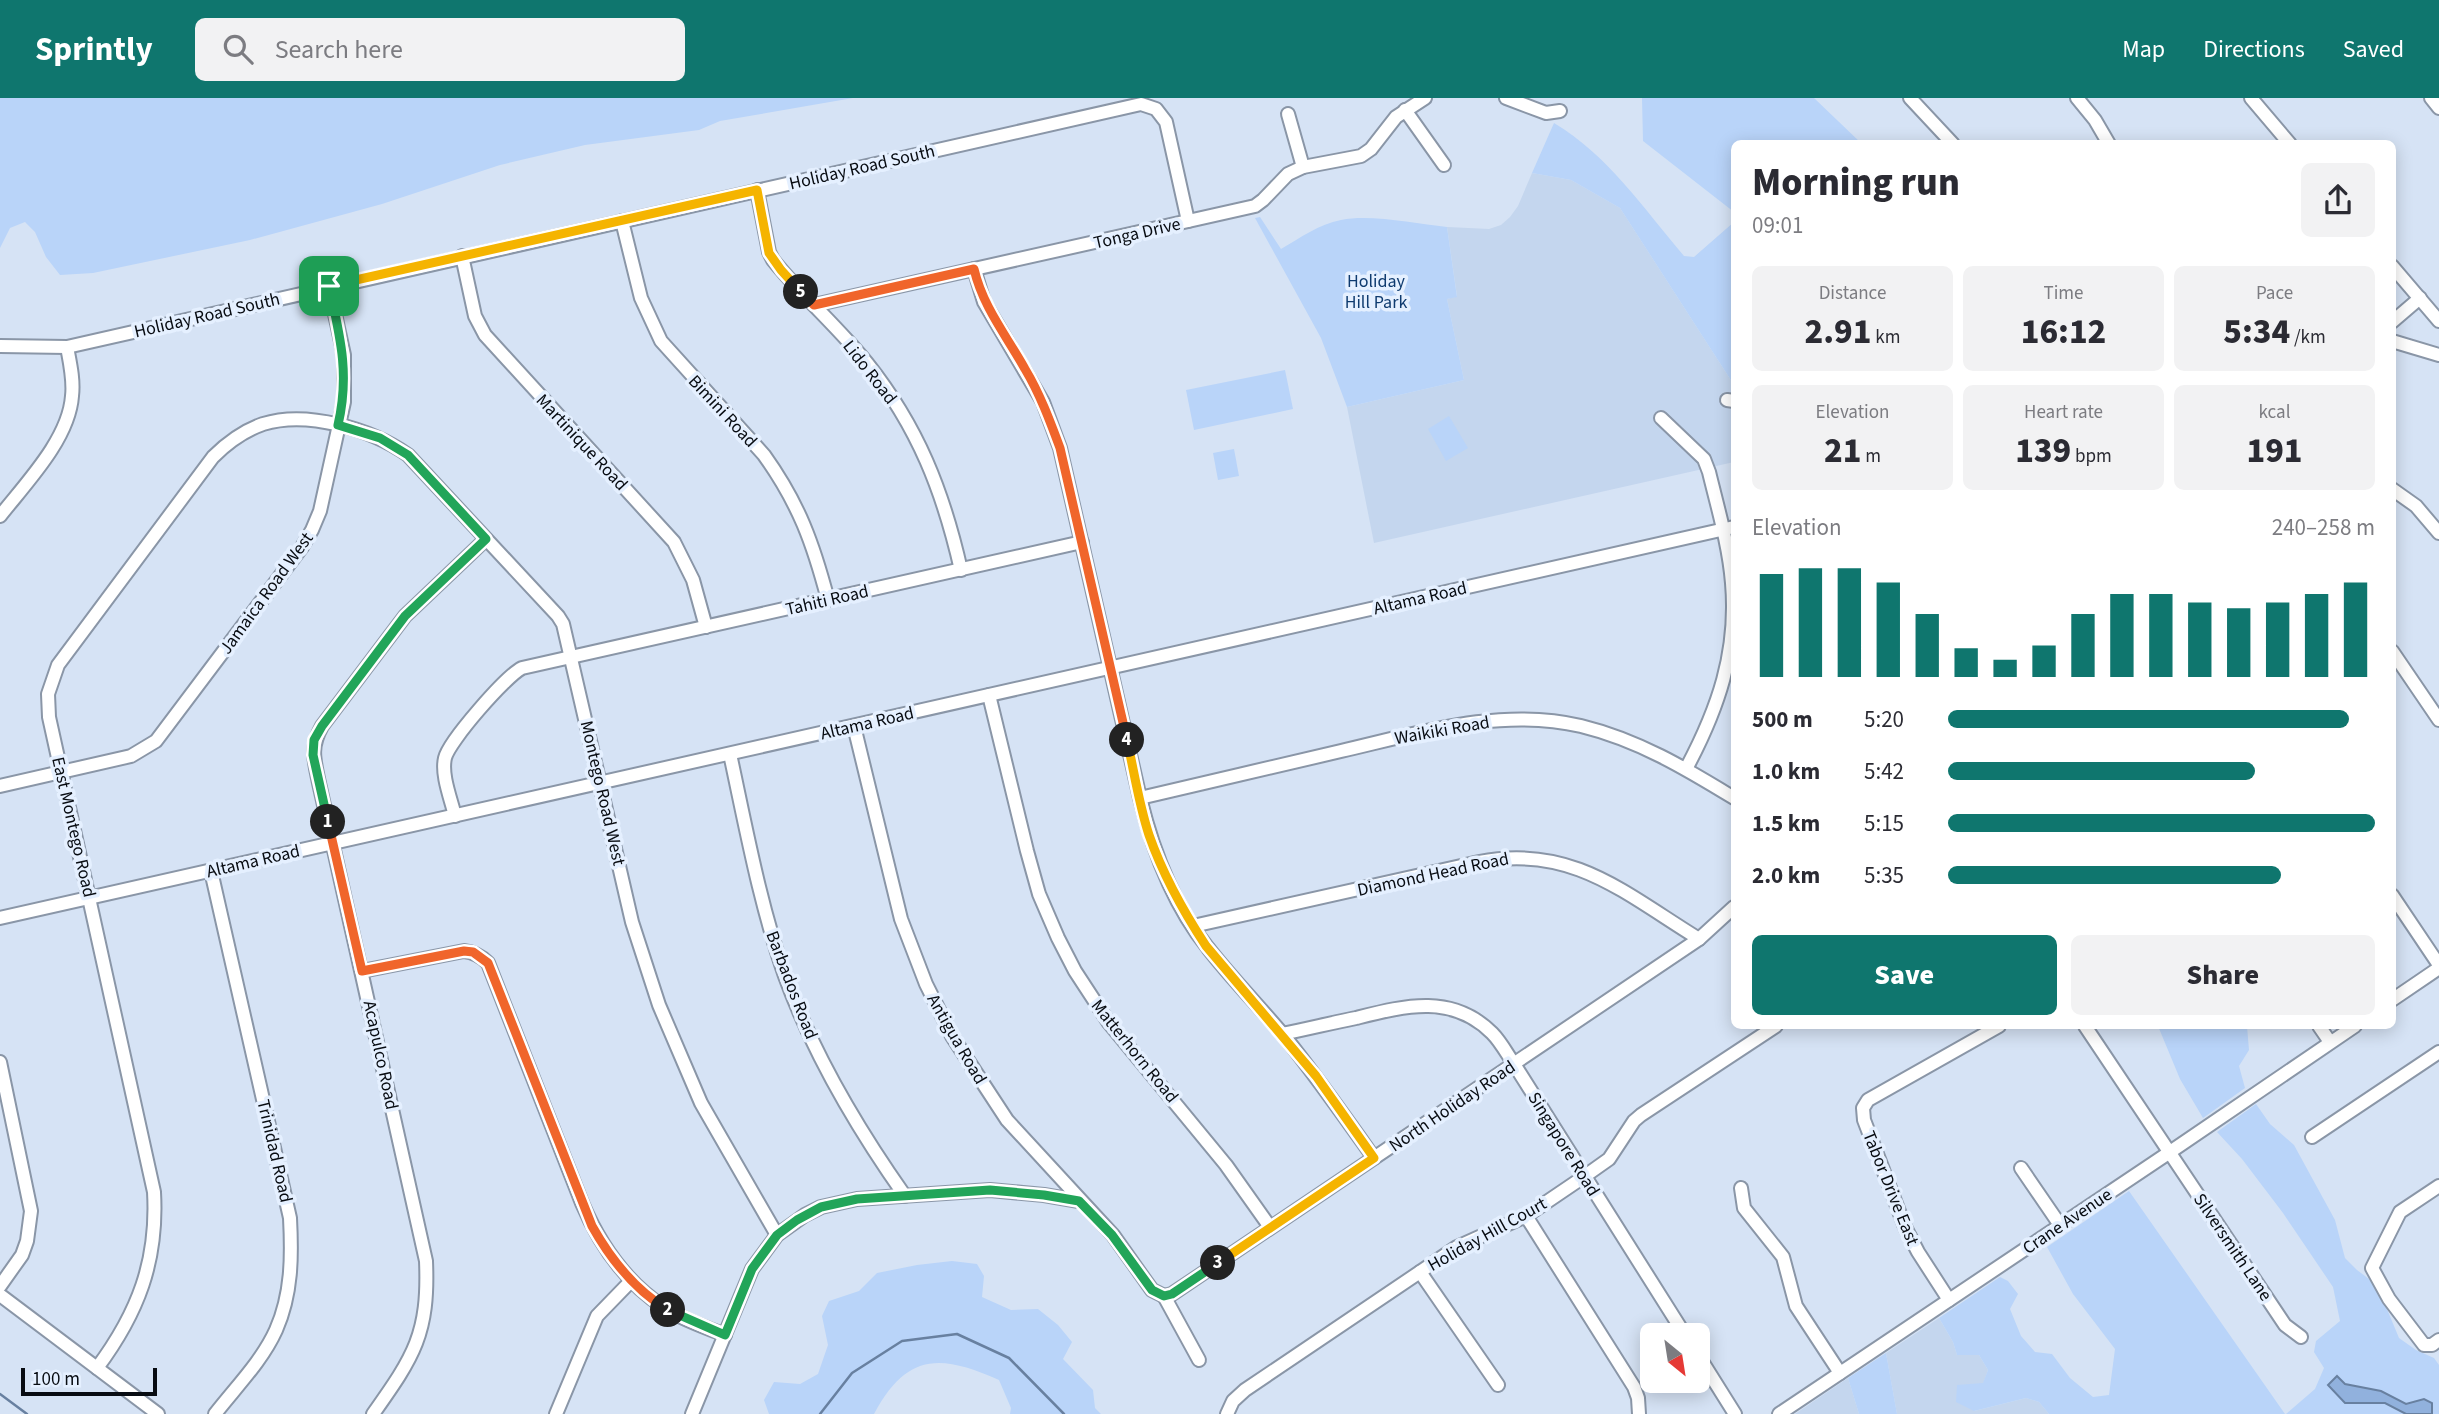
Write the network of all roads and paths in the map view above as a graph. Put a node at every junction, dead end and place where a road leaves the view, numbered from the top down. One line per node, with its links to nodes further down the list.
1 (1425, 98): 8 (street, Tonga Drive)
2 (1506, 98): 9 (street)
3 (1910, 98): 11 (street)
4 (2077, 98): 12 (street)
5 (2251, 98): 13 (street)
6 (2431, 98): 7 (street)
7 (2439, 108)
8 (1405, 110): 14 (street); 15 (street, Tonga Drive)
9 (1560, 111)
10 (1289, 114): 15 (street)
11 (1948, 140)
12 (2106, 140)
13 (2287, 140)
14 (1444, 165)
15 (1303, 167): 18 (street, Tonga Drive)
16 (757, 190): 17 (street, Holiday Road South); 18 (street, Holiday Road South); 24 (street, Lido Road)
17 (622, 221): 19 (street, Holiday Road South); 41 (street, Bimini Road)
18 (1188, 221): 20 (street, Tonga Drive)
19 (463, 256): 22 (street, Holiday Road South); 42 (street, Martinique Road)
20 (974, 269): 24 (street, Tonga Drive); 38 (street)
21 (2396, 271): 23 (street)
22 (329, 286): 29 (street, Holiday Road South); 32 (street, Jamaica Road West)
23 (2420, 298): 25 (street); 26 (street)
24 (814, 305): 40 (street, Lido Road)
25 (2396, 319)
26 (2439, 321)
27 (2396, 342): 30 (street)
28 (0, 346): 29 (street, Holiday Road South)
29 (67, 347): 34 (street)
30 (2439, 355)
31 (1661, 418): 35 (street)
32 (338, 425): 37 (street, Montego Road West); 52 (street, Jamaica Road West); 52 (street, East Montego Road)
33 (2396, 492): 36 (street)
34 (0, 516)
35 (1728, 529): 39 (street); 46 (street, Altama Road)
36 (2439, 533)
37 (486, 539): 44 (street, Montego Road West); 58 (street, Acapulco Road)
38 (1082, 542): 40 (street, Tahiti Road); 46 (street)
39 (1731, 568)
40 (961, 570): 41 (street, Tahiti Road)
41 (828, 600): 42 (street, Tahiti Road)
42 (706, 627): 44 (street, Tahiti Road)
43 (1731, 634): 51 (street)
44 (572, 657): 53 (street, Montego Road West); 57 (street, Tahiti Road)
45 (2396, 657): 48 (street)
46 (1111, 668): 47 (street, Altama Road); 56 (street)
47 (989, 695): 49 (street, Altama Road); 90 (street, Matterhorn Road)
48 (2439, 720)
49 (854, 726): 50 (street, Altama Road); 87 (street, Antigua Road)
50 (730, 754): 53 (street, Altama Road); 86 (street, Barbados Road)
51 (1686, 769): 55 (street, Waikiki Road); 56 (street, Waikiki Road)
52 (61, 772): 54 (street, Jamaica Road West); 60 (street, East Montego Road)
53 (601, 783): 57 (street, Altama Road); 91 (street, Montego Road West)
54 (0, 786)
55 (1731, 796)
56 (1140, 798): 64 (street)
57 (455, 816): 58 (street, Altama Road)
58 (333, 843): 59 (street, Altama Road); 67 (street, Acapulco Road)
59 (211, 871): 60 (street, Altama Road); 109 (street, Trinidad Road)
60 (90, 897): 63 (street, Altama Road); 103 (street, East Montego Road)
61 (2396, 901): 66 (street)
62 (1731, 910): 65 (street, North Holiday Road)
63 (0, 918)
64 (1193, 926): 65 (street, Diamond Head Road); 74 (street)
65 (1699, 939): 78 (street, North Holiday Road)
66 (2439, 966): 68 (street)
67 (362, 971): 93 (street); 110 (street, Acapulco Road)
68 (2396, 997)
69 (1771, 1029): 83 (street, Holiday Hill Court)
70 (1994, 1029): 97 (street, Tabor Drive East)
71 (2087, 1029): 80 (street, Silversmith Lane)
72 (2321, 1029): 75 (street)
73 (2350, 1029): 75 (street, Crane Avenue)
74 (1282, 1034): 78 (street, Singapore Road); 81 (street)
75 (2330, 1042): 80 (street, Crane Avenue)
76 (2439, 1052): 79 (street)
77 (0, 1062): 94 (street)
78 (1514, 1064): 81 (street, North Holiday Road); 83 (street, Singapore Road)
79 (2312, 1138)
80 (2171, 1152): 89 (street, Crane Avenue); 100 (street, Silversmith Lane)
81 (1374, 1158): 90 (street, North Holiday Road)
82 (2021, 1168): 89 (street)
83 (1585, 1177): 88 (street, Holiday Hill Court); 98 (street, Singapore Road)
84 (2439, 1186): 101 (street)
85 (1741, 1188): 104 (street)
86 (905, 1196): 87 (street); 91 (street)
87 (1079, 1201): 96 (street, Antigua Road)
88 (1526, 1216): 92 (street, Holiday Hill Court); 107 (street)
89 (2060, 1225): 97 (street, Crane Avenue)
90 (1270, 1227): 96 (street, North Holiday Road)
91 (777, 1235): 99 (street)
92 (1420, 1272): 106 (street); 113 (street, Holiday Hill Court)
93 (631, 1281): 99 (street); 111 (street)
94 (0, 1286)
95 (0, 1295): 103 (street)
96 (1164, 1296): 102 (street, Antigua Road)
97 (1949, 1300): 104 (street, Crane Avenue)
98 (1677, 1323)
99 (725, 1335): 112 (street)
100 (2301, 1336)
101 (2435, 1343)
102 (1199, 1360)
103 (97, 1368): 108 (street)
104 (1840, 1373): 115 (street, Crane Avenue)
105 (1710, 1374): 114 (street)
106 (1497, 1385)
107 (1639, 1413)
108 (158, 1414)
109 (215, 1414)
110 (373, 1414)
111 (556, 1414)
112 (692, 1414)
113 (1227, 1414)
114 (1735, 1414)
115 (1779, 1414)

